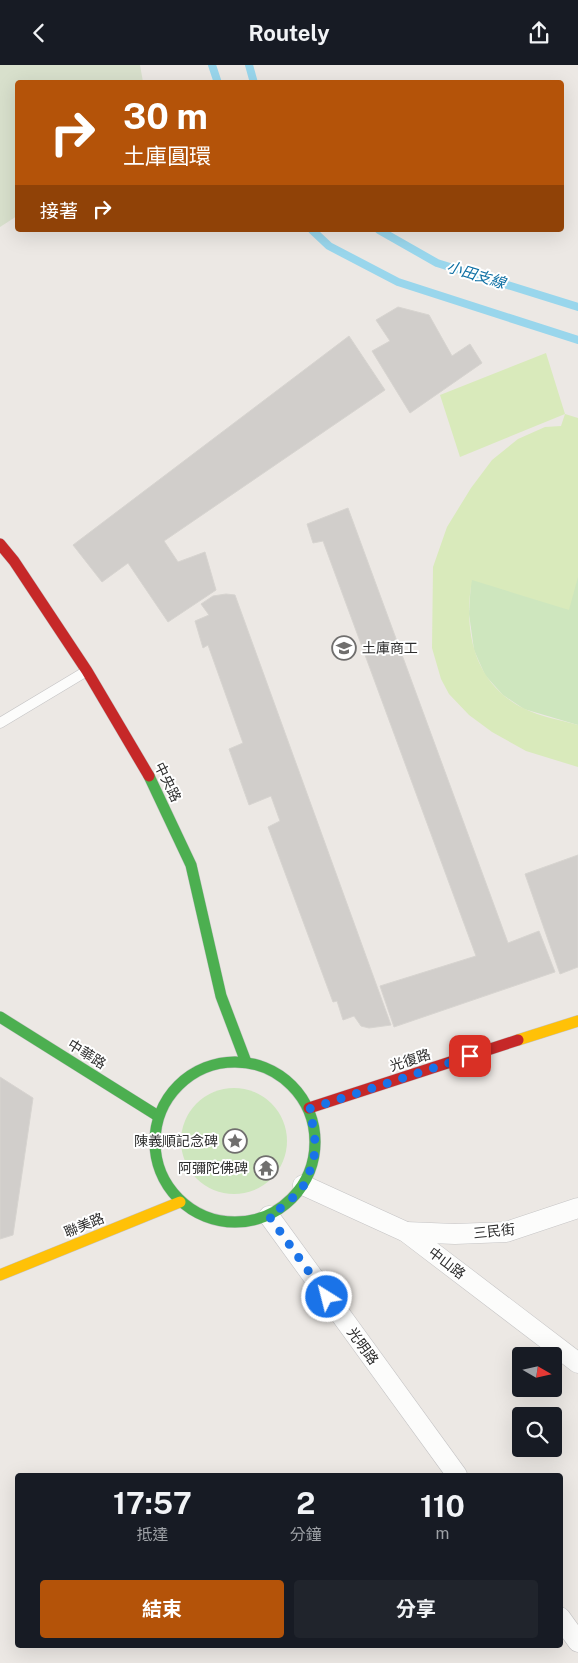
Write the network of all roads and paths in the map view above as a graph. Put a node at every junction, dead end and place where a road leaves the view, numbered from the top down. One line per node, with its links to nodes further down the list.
1 (0, 544): 2 (street, 中央路)
2 (87, 671): 3 (lane); 6 (street, 中央路)
3 (0, 723)
4 (0, 1017): 8 (street, 中華路)
5 (578, 1021): 7 (street, 光復路)
6 (246, 1062): 7 (street); 8 (street)
7 (309, 1109): 9 (street)
8 (158, 1116): 10 (street)
9 (304, 1185): 12 (street); 13 (street, 中山路)
10 (180, 1202): 12 (street); 14 (street, 聯美路)
11 (578, 1208): 13 (street, 三民街)
12 (269, 1216): 16 (street, 光明路)
13 (406, 1232): 15 (street, 中山路)
14 (0, 1275)
15 (578, 1363)
16 (456, 1473)
17 (563, 1621): 18 (street)
18 (578, 1642)

